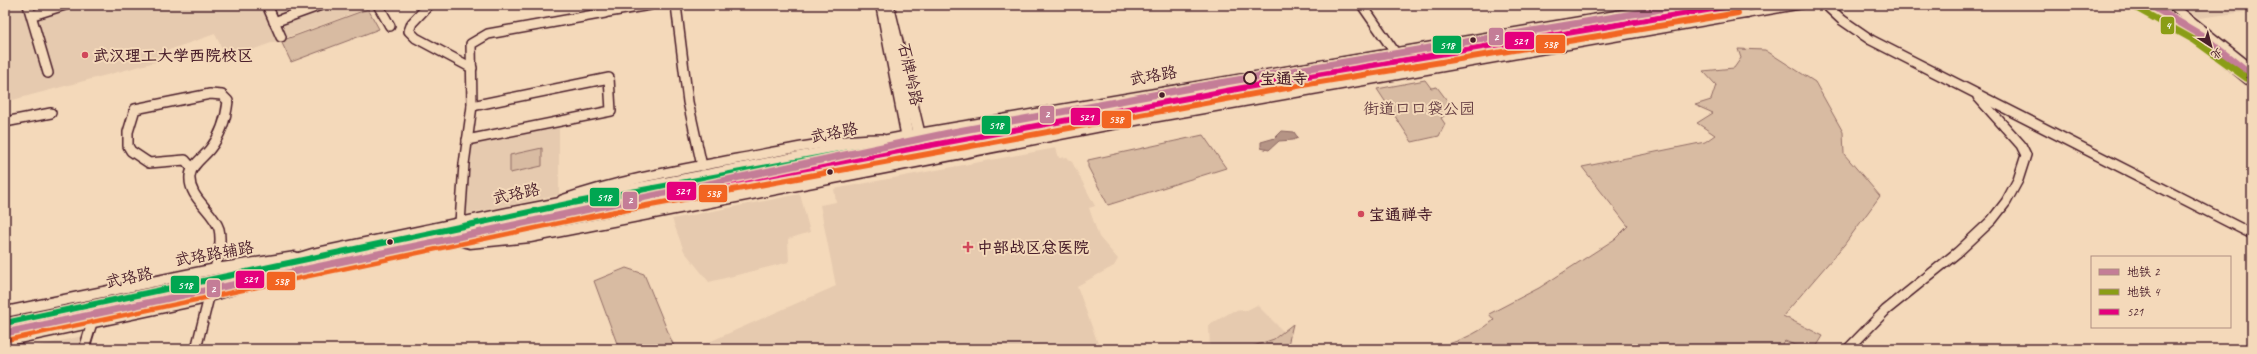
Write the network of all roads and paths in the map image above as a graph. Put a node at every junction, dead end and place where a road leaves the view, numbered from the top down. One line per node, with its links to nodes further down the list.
1 (28, 5): 21 (street)
2 (65, 5): 21 (street)
3 (267, 5): 22 (street)
4 (321, 5): 22 (street)
5 (378, 5): 23 (street)
6 (430, 5): 26 (street)
7 (615, 5): 19 (street)
8 (650, 5): 19 (street)
9 (676, 5): 40 (street)
10 (881, 5): 34 (main road, 石牌岭路)
11 (889, 5): 34 (main road, 石牌岭路)
12 (1362, 5): 25 (street)
13 (1737, 5): 18 (highway, 武珞路)
14 (1803, 5): 20 (main road)
15 (1826, 5): 30 (street)
16 (2171, 5): 27 (main road)
17 (2156, 6): 29 (main road)
18 (1676, 9): 20 (highway); 25 (highway, 武珞路); 37 (highway, 武珞路)
19 (606, 13): 26 (street)
20 (1748, 14): 43 (main road)
21 (33, 16): 28 (street)
22 (274, 22): 24 (street)
23 (390, 26)
24 (281, 37)
25 (1394, 51): 34 (highway, 武珞路)
26 (472, 68): 31 (street)
27 (2252, 70)
28 (48, 73)
29 (2252, 82)
30 (1975, 93): 46 (street); 59 (street)
31 (472, 106): 36 (street); 36 (street)
32 (51, 112): 33 (street)
33 (5, 122)
34 (913, 134): 35 (highway, 武珞路); 37 (main road, 石牌岭路)
35 (890, 139): 38 (street); 39 (highway, 武珞路)
36 (467, 140): 45 (street)
37 (916, 148): 42 (highway, 武珞路)
38 (751, 157): 39 (highway); 40 (street)
39 (801, 157): 44 (highway, 武珞路)
40 (702, 166): 44 (street)
41 (192, 168): 41 (street); 49 (street)
42 (754, 178): 43 (highway); 47 (highway, 武珞路)
43 (694, 204): 47 (main road)
44 (548, 205): 45 (highway, 武珞路)
45 (460, 223): 48 (highway, 武珞路)
46 (2252, 234)
47 (447, 238): 50 (highway, 武珞路)
48 (312, 254): 49 (main road, 武珞路辅路); 53 (highway, 武珞路)
49 (215, 269): 52 (main road, 武珞路辅路)
50 (287, 271): 51 (main road); 55 (highway, 武珞路)
51 (210, 297): 54 (main road); 58 (street)
52 (5, 312)
53 (5, 322)
54 (92, 323): 56 (main road); 57 (street)
55 (5, 331)
56 (5, 341)
57 (84, 349)
58 (196, 349)
59 (1848, 349)

